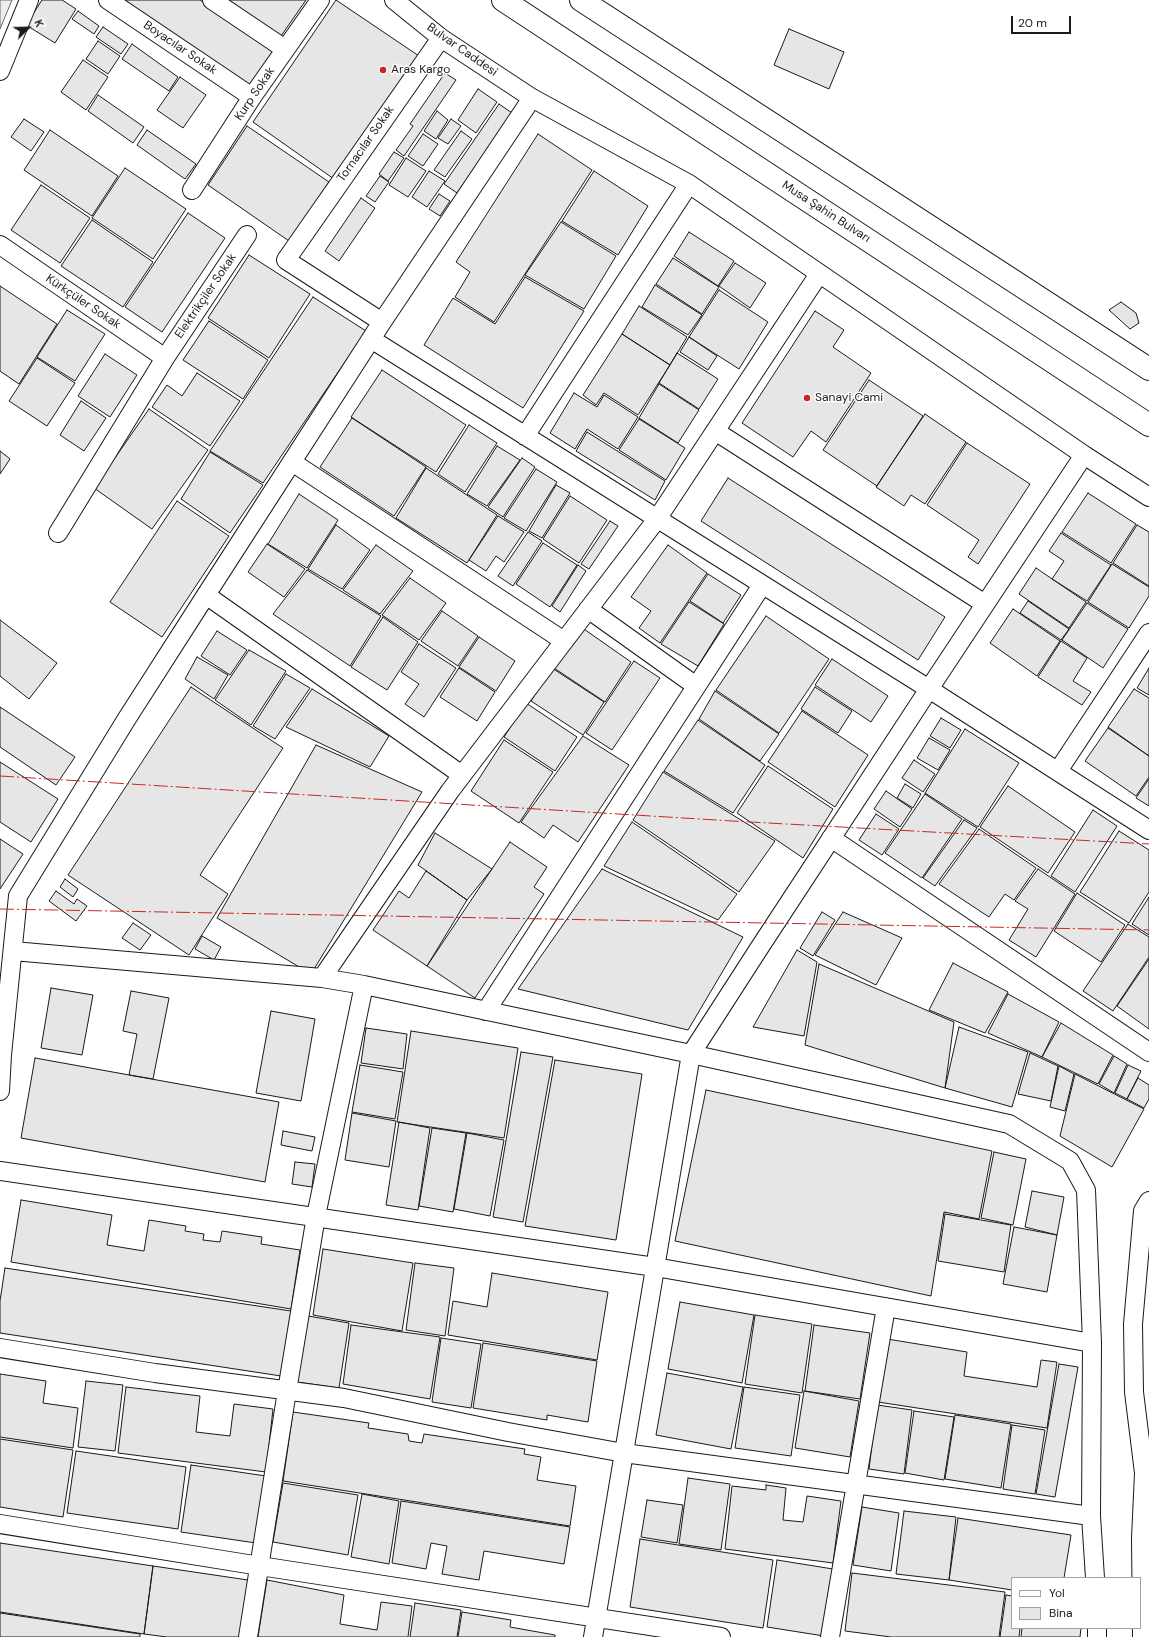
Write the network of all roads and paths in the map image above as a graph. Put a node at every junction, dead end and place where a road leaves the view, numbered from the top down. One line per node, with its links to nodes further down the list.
1 (29, 0): 10 (street)
2 (108, 0): 11 (street, Boyacılar Sokak)
3 (212, 0): 9 (street)
4 (320, 0): 9 (street, Kurp Sokak)
5 (394, 0): 8 (street, Bulvar Caddesi)
6 (503, 0): 21 (main road, Musa Şahin Bulvarı)
7 (583, 0): 20 (main road)
8 (441, 38): 12 (street, Bulvar Caddesi); 18 (street, Tornacılar Sokak)
9 (285, 49): 11 (street, Kurp Sokak)
10 (0, 71)
11 (252, 97): 14 (street, Kurp Sokak)
12 (532, 98): 13 (street, Bulvar Caddesi); 18 (street)
13 (689, 184): 17 (street, Bulvar Caddesi); 23 (street)
14 (192, 190)
15 (247, 235): 19 (street, Elektrikçiler Sokak)
16 (0, 245): 19 (street, Kürkçüler Sokak)
17 (819, 274): 22 (street); 24 (street, Bulvar Caddesi)
18 (382, 322): 23 (street); 25 (street)
19 (165, 358): 28 (street, Elektrikçiler Sokak)
20 (1149, 369)
21 (1149, 425)
22 (715, 431): 27 (street); 31 (street)
23 (525, 436): 27 (street)
24 (1084, 455): 26 (street, Bulvar Caddesi); 31 (street)
25 (292, 462): 30 (street); 34 (street)
26 (1149, 497)
27 (657, 519): 29 (street); 32 (street)
28 (58, 533)
29 (762, 585): 35 (street); 36 (street)
30 (206, 595): 38 (street); 41 (street)
31 (985, 604): 36 (street)
32 (588, 610): 34 (street); 35 (street)
33 (1149, 633): 37 (street)
34 (564, 641): 38 (street)
35 (696, 686): 44 (street)
36 (929, 688): 37 (street); 40 (street)
37 (1058, 771): 39 (street)
38 (462, 775): 42 (street)
39 (1149, 830)
40 (831, 838): 45 (street); 46 (street)
41 (13, 951): 42 (street); 47 (street)
42 (322, 978): 43 (street)
43 (364, 985): 44 (street); 50 (street)
44 (486, 1011): 46 (street)
45 (1149, 1052)
46 (691, 1054): 51 (street); 53 (street)
47 (0, 1091)
48 (0, 1171): 50 (street)
49 (1149, 1201): 67 (street)
50 (316, 1216): 51 (street); 55 (street)
51 (655, 1267): 52 (street); 56 (street)
52 (886, 1307): 53 (street); 57 (street)
53 (1092, 1343): 58 (street)
54 (0, 1348): 55 (street)
55 (287, 1390): 56 (street); 60 (street)
56 (624, 1453): 57 (street); 62 (street)
57 (856, 1484): 58 (street); 66 (street)
58 (1091, 1516): 61 (street)
59 (0, 1524): 60 (street)
60 (260, 1566): 62 (street); 63 (street)
61 (1095, 1577)
62 (596, 1618): 64 (street); 65 (street)
63 (248, 1637)
64 (593, 1637)
65 (721, 1637)
66 (830, 1637)
67 (1142, 1637)

